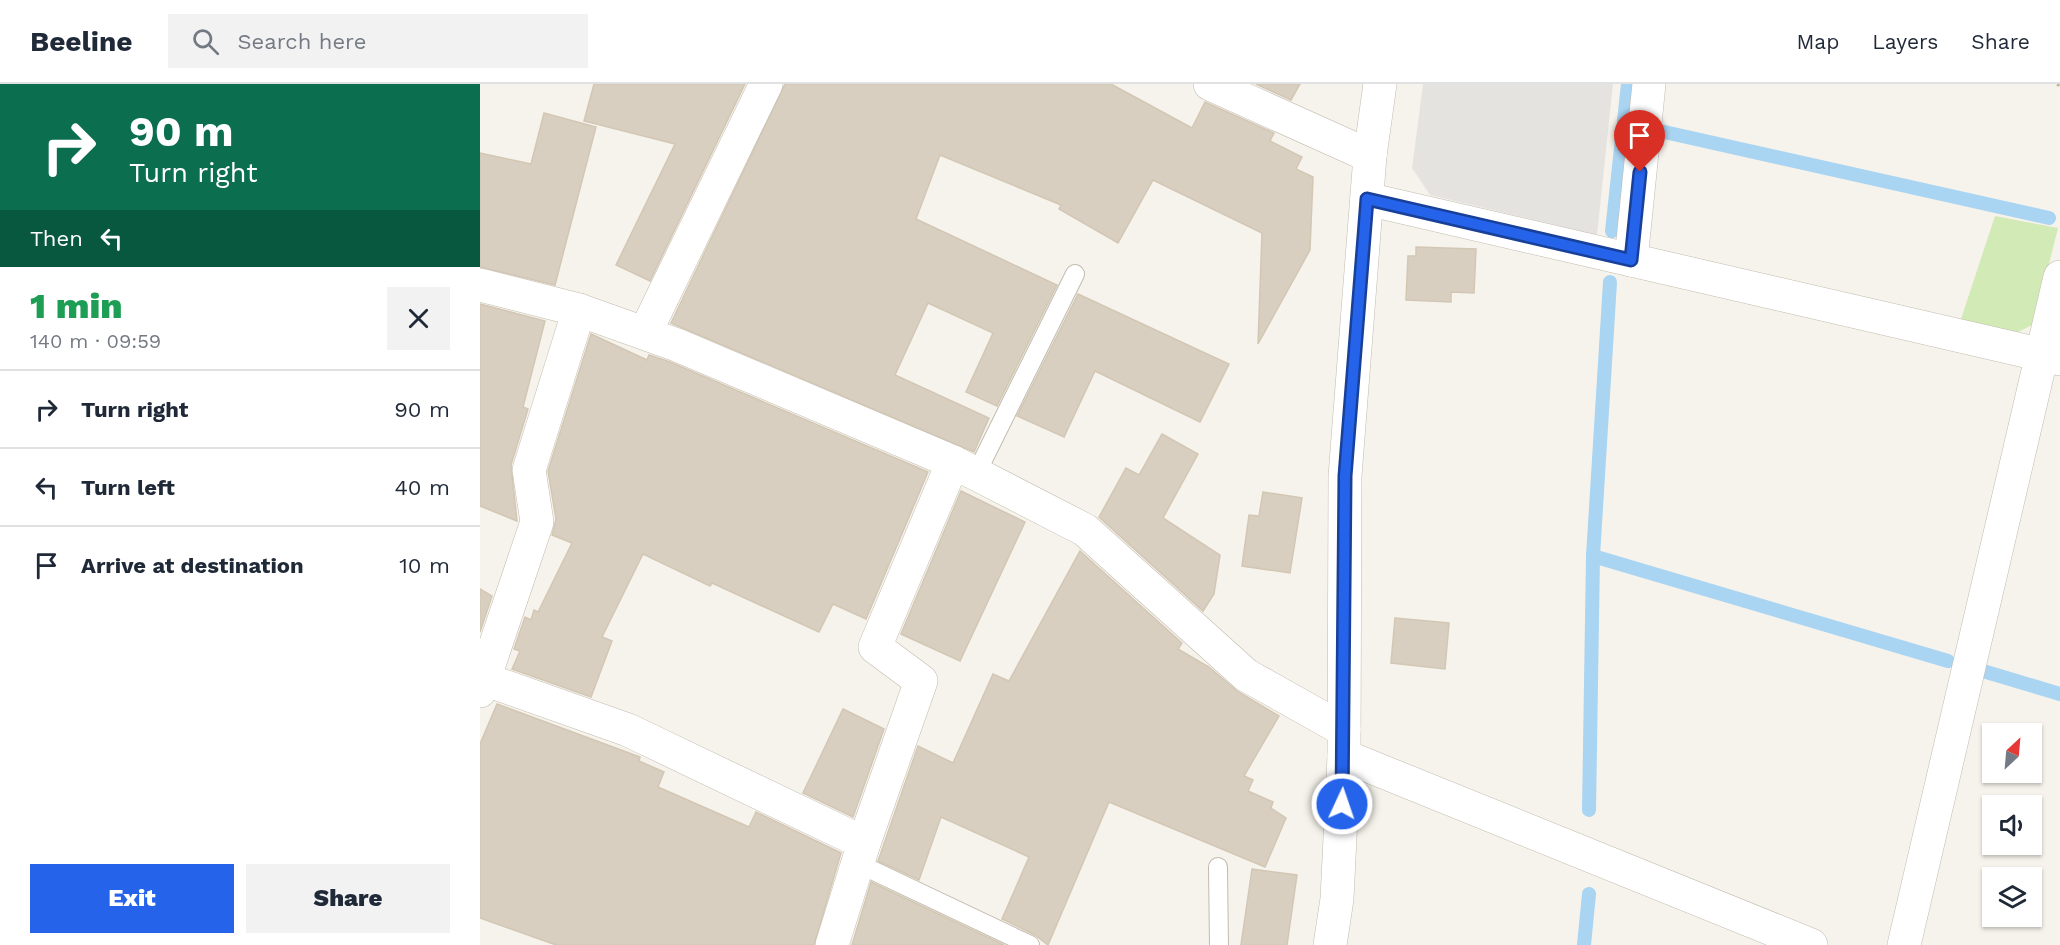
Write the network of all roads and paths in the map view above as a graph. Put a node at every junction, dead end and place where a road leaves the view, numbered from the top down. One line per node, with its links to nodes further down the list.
1 (766, 84): 12 (street)
2 (1210, 84): 5 (street)
3 (1380, 84): 5 (street)
4 (1649, 84): 7 (street)
5 (1370, 156): 6 (street)
6 (1367, 199): 7 (street); 16 (street)
7 (1631, 260): 13 (street)
8 (1075, 274): 14 (lane)
9 (2060, 277): 13 (street)
10 (480, 285): 11 (street)
11 (579, 310): 12 (street); 15 (street)
12 (645, 333): 14 (street)
13 (2051, 357): 24 (street)
14 (965, 468): 16 (street); 17 (street)
15 (482, 685): 17 (street)
16 (1344, 743): 22 (street); 23 (street)
17 (861, 853): 19 (street); 20 (lane)
18 (1218, 867): 21 (lane)
19 (832, 945)
20 (1030, 945)
21 (1219, 945)
22 (1330, 945)
23 (1811, 945)
24 (1904, 945)

